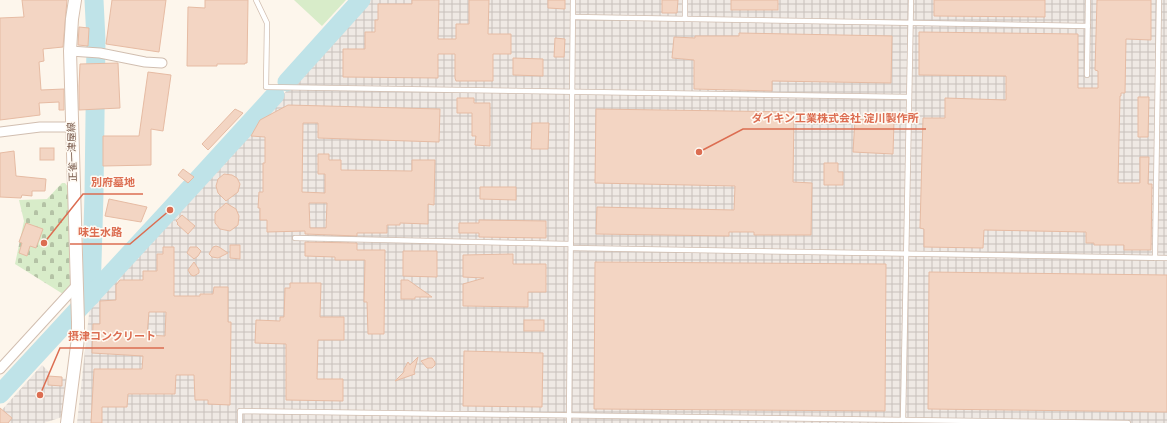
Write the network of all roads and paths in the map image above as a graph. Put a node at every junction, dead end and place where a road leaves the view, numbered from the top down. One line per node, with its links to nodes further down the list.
1 (74, 0): 12 (main road, 正雀一津屋線)
2 (256, 0): 15 (lane)
3 (573, 0): 8 (lane)
4 (685, 0): 9 (lane)
5 (911, 0): 10 (lane)
6 (1088, 0): 11 (lane)
7 (1159, 0): 22 (lane)
8 (573, 17): 9 (lane); 15 (lane)
9 (685, 19): 10 (lane)
10 (911, 23): 11 (lane); 16 (lane)
11 (1088, 26): 14 (lane)
12 (70, 51): 13 (street); 17 (main road, 正雀一津屋線)
13 (162, 63)
14 (1087, 75)
15 (572, 92): 16 (lane); 20 (lane)
16 (909, 97): 21 (lane)
17 (71, 127): 18 (street); 24 (main road, 正雀一津屋線)
18 (0, 132)
19 (295, 238): 20 (lane)
20 (571, 246): 21 (lane); 26 (lane)
21 (906, 254): 22 (lane); 27 (lane)
22 (1155, 258): 23 (lane)
23 (1167, 258)
24 (76, 286): 25 (street); 28 (main road, 正雀一津屋線)
25 (0, 369)
26 (569, 415): 27 (lane); 29 (lane); 30 (lane)
27 (903, 420): 31 (lane)
28 (67, 423)
29 (240, 423)
30 (569, 423)
31 (1128, 423)

